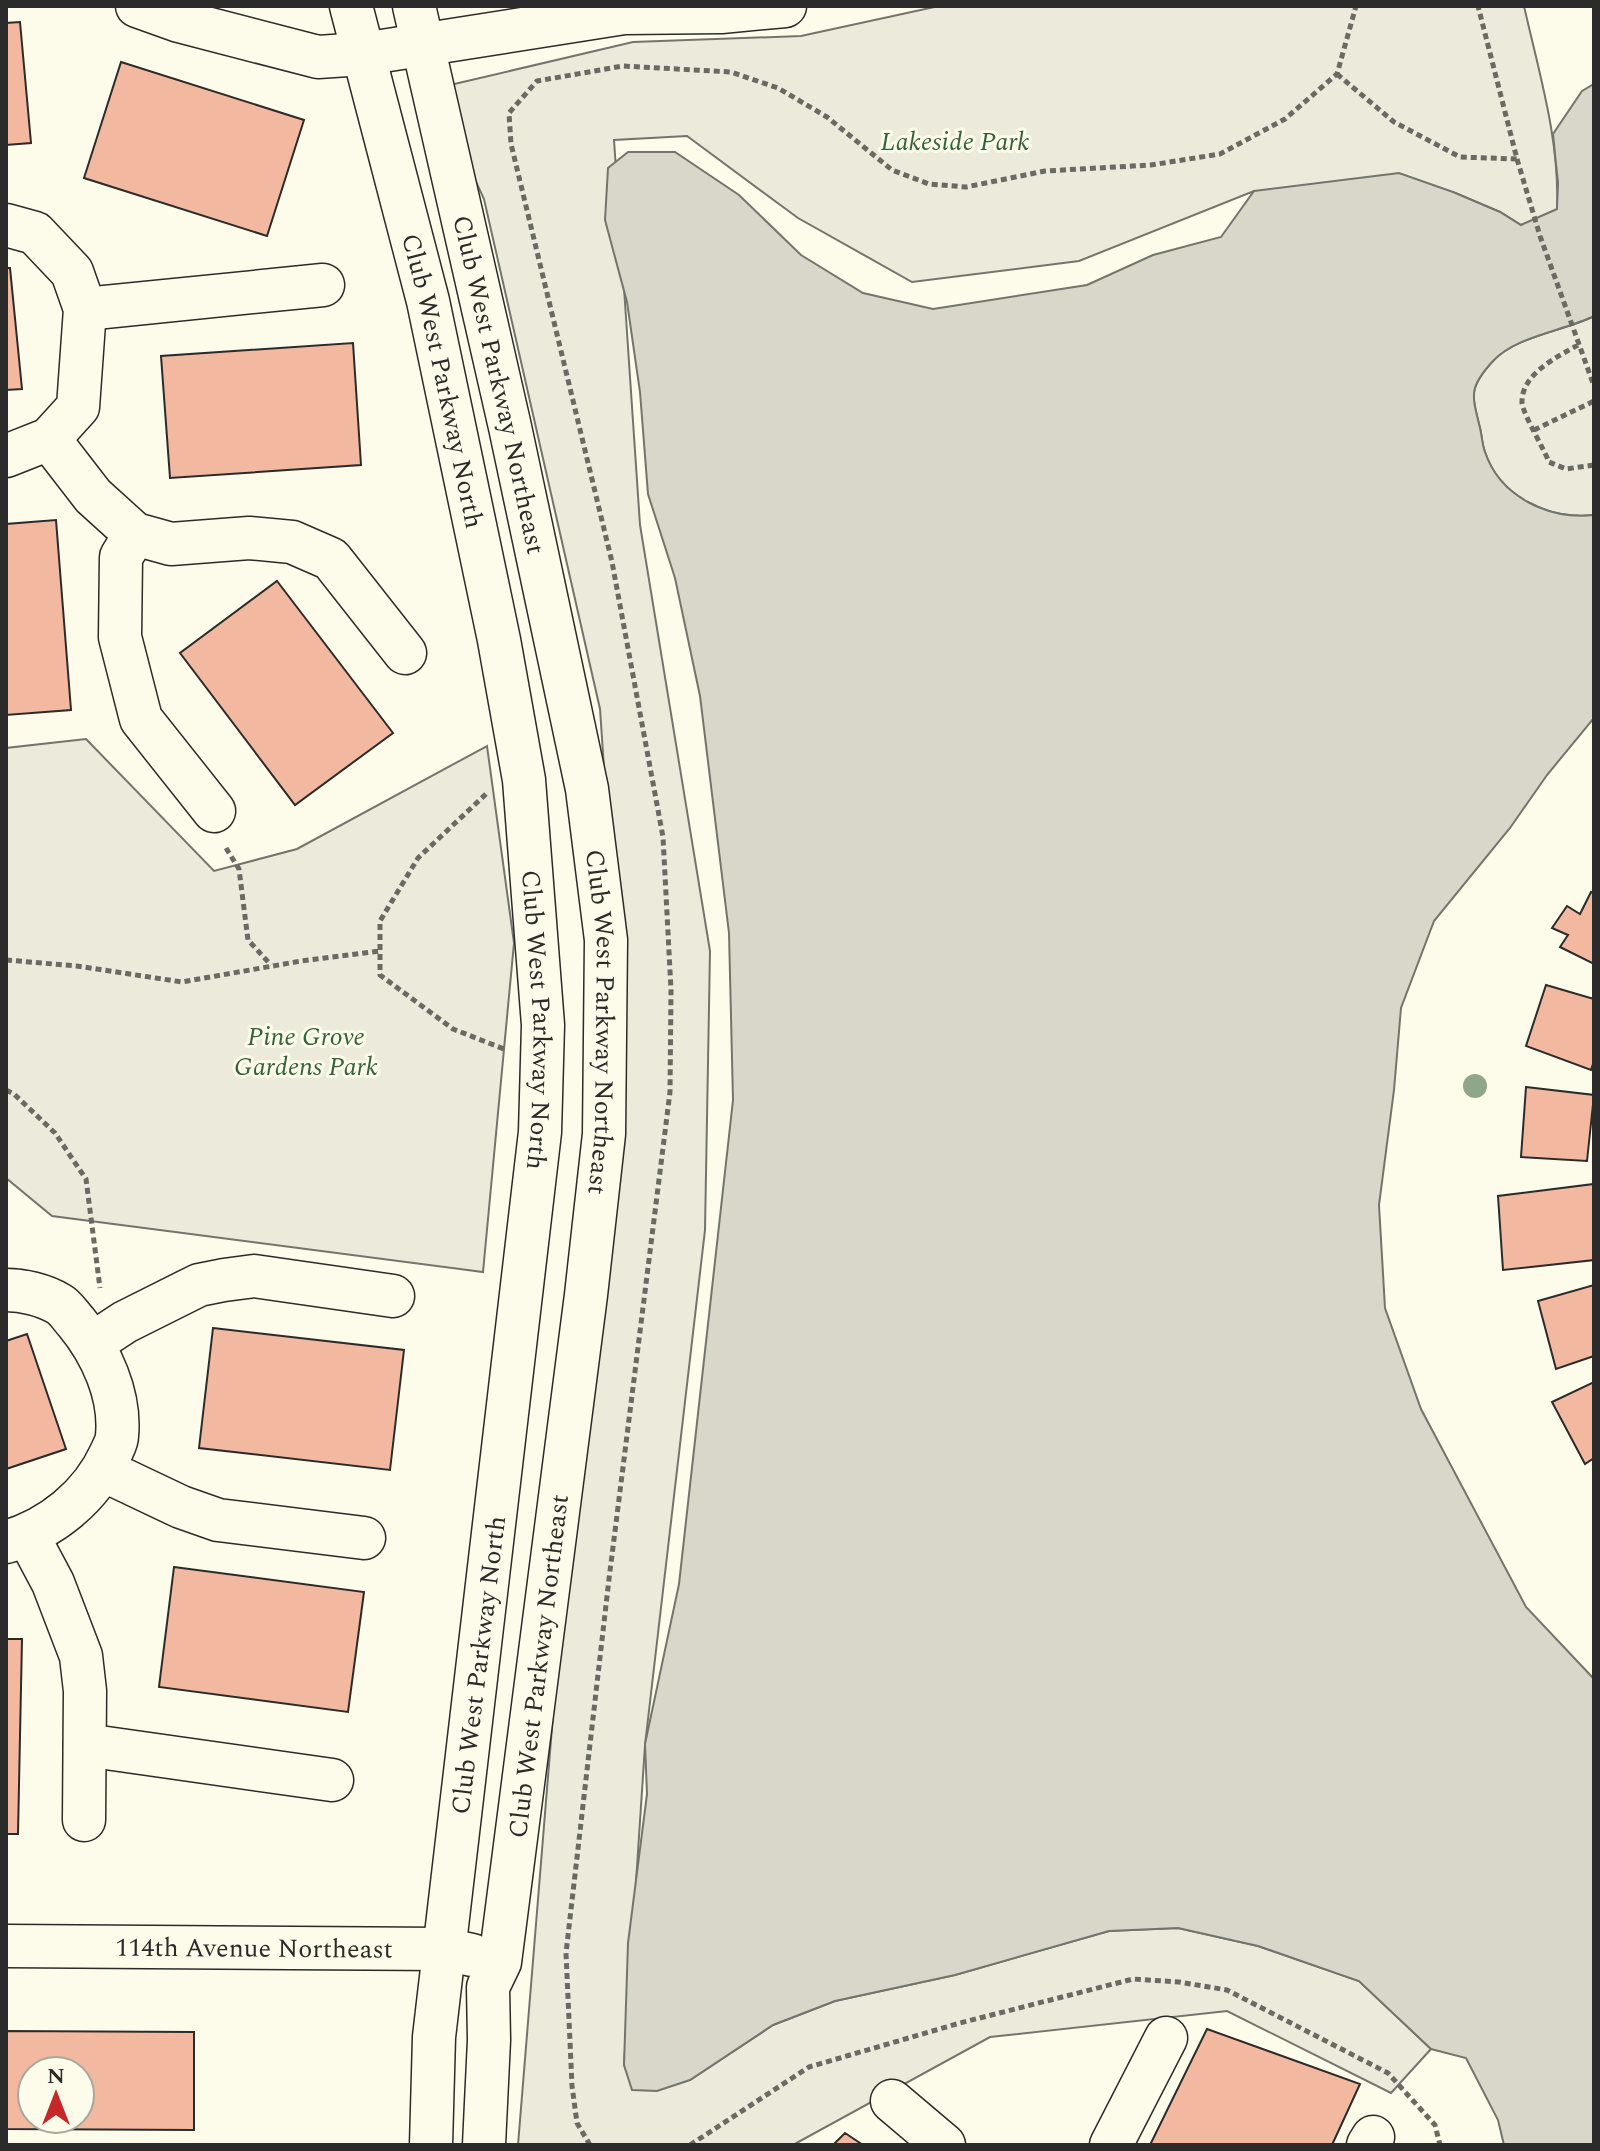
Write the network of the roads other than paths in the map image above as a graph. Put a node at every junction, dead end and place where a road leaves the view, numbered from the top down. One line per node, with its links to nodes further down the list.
1 (137, 6): 4 (street)
2 (351, 6): 6 (street, Club West Parkway North)
3 (785, 6): 5 (street)
4 (182, 14): 6 (street)
5 (418, 25): 6 (street); 26 (street, Club West Parkway Northeast)
6 (363, 54): 25 (street, Club West Parkway North)
7 (6, 225): 9 (street)
8 (323, 285): 9 (street)
9 (85, 309): 10 (street)
10 (49, 439): 11 (street); 12 (street)
11 (6, 456)
12 (135, 534): 13 (street); 14 (street)
13 (405, 653)
14 (214, 811)
15 (6, 1290): 17 (street)
16 (393, 1296): 17 (street)
17 (93, 1343): 18 (street)
18 (103, 1470): 19 (street); 20 (street)
19 (364, 1538)
20 (17, 1539): 21 (street)
21 (85, 1745): 22 (street); 23 (street)
22 (332, 1780)
23 (84, 1820)
24 (6, 1946): 25 (street, 114th Avenue Northeast)
25 (444, 1949): 26 (street, 114th Avenue Northeast); 29 (street, Club West Parkway North)
26 (500, 1962): 30 (street, Club West Parkway Northeast)
27 (1166, 2038): 32 (street)
28 (892, 2101): 31 (street)
29 (431, 2145)
30 (484, 2145)
31 (944, 2145)
32 (1111, 2145)

